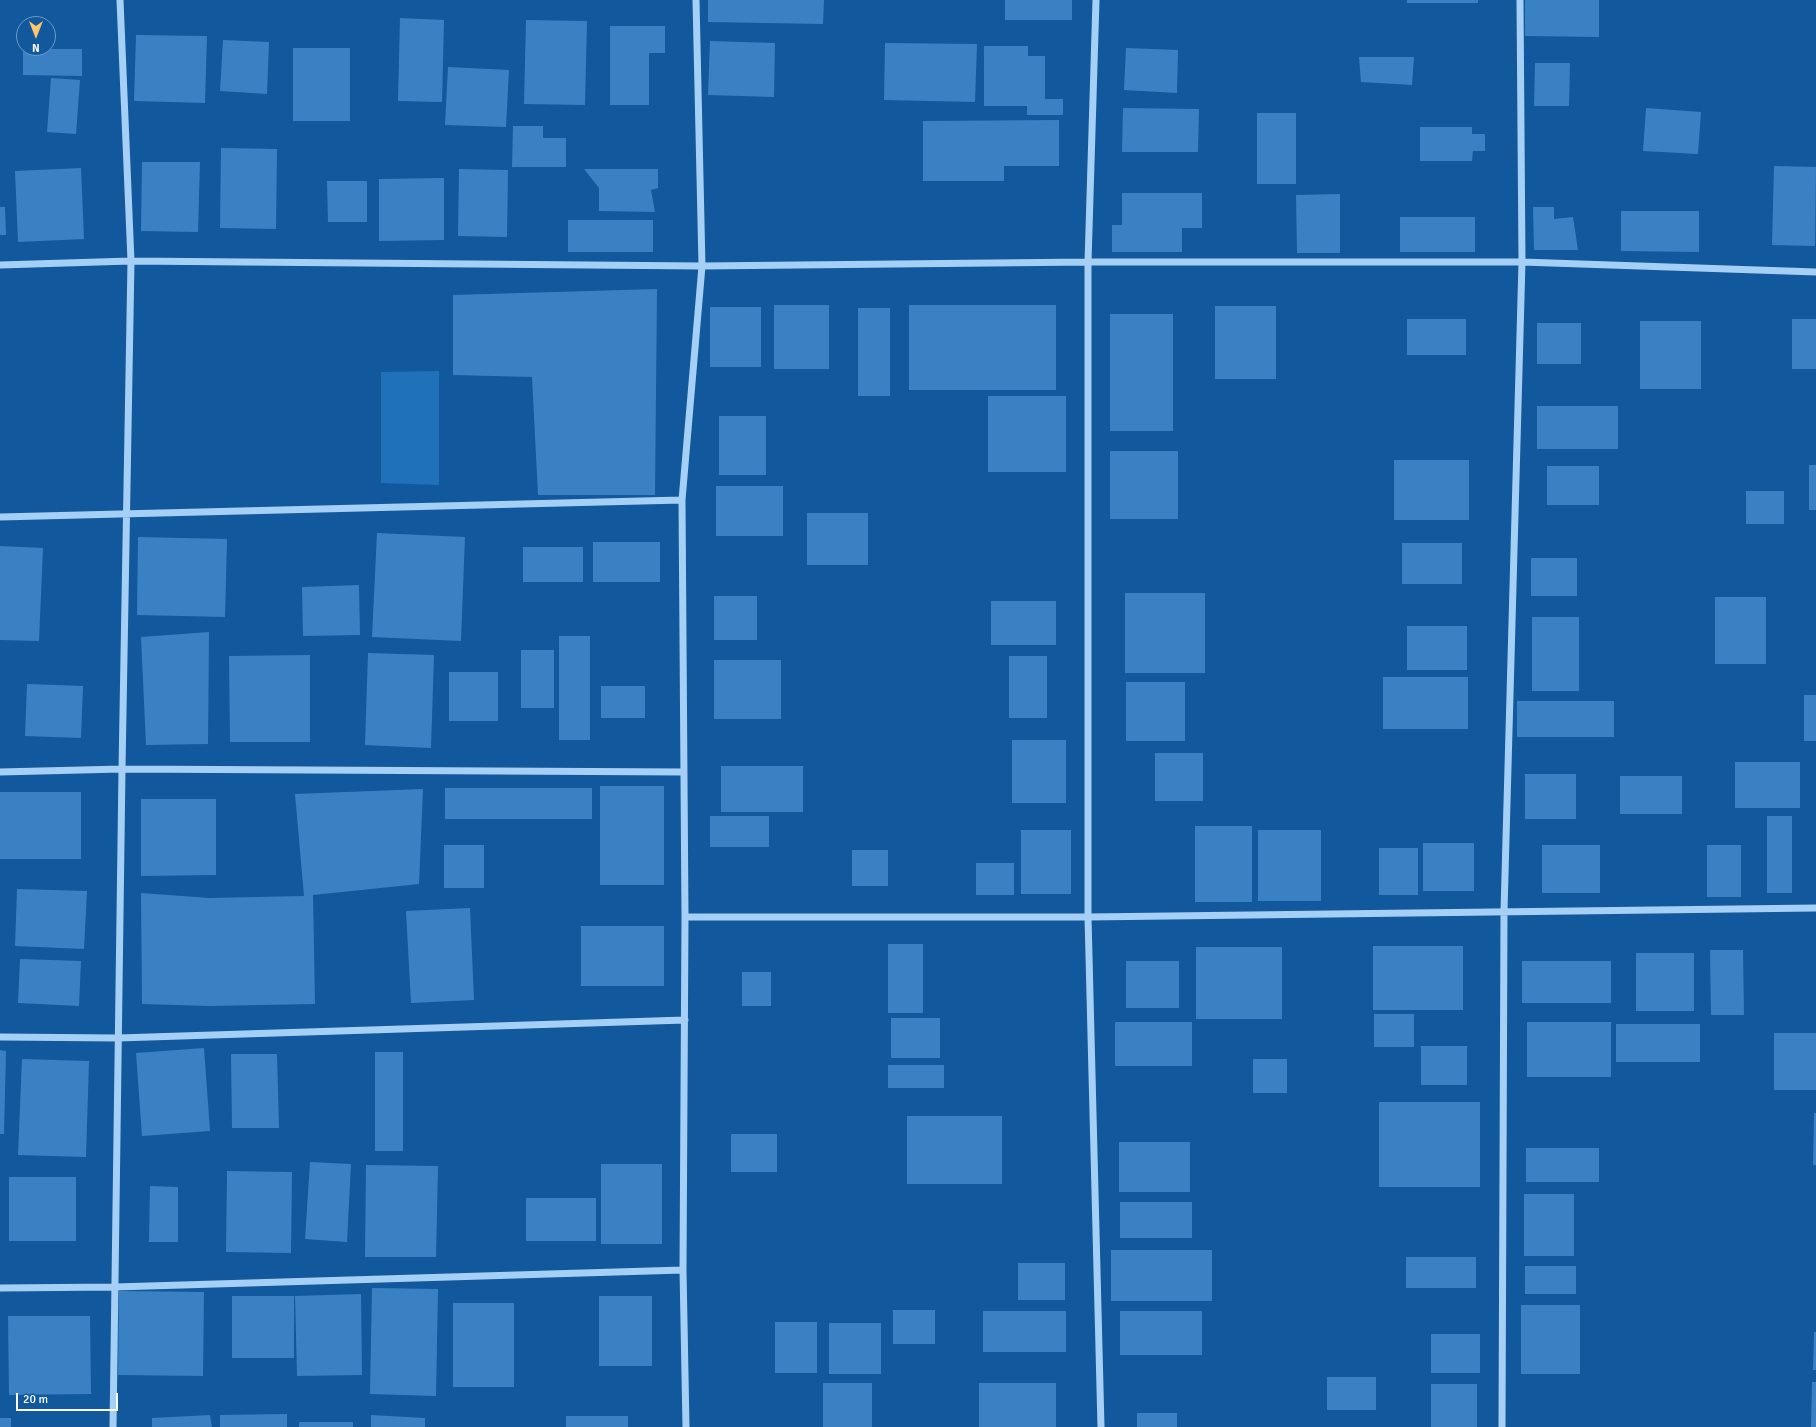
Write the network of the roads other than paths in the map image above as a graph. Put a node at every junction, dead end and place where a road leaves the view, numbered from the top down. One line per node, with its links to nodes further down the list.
1 (120, 0): 5 (street)
2 (696, 0): 9 (street)
3 (1096, 0): 6 (street)
4 (1520, 0): 7 (street)
5 (131, 261): 8 (street); 9 (street); 12 (street)
6 (1088, 262): 7 (street); 9 (street); 20 (street)
7 (1522, 262): 10 (street); 18 (street)
8 (0, 265)
9 (702, 266): 11 (street)
10 (1816, 272)
11 (682, 500): 12 (street); 16 (street)
12 (127, 515): 13 (street); 14 (street)
13 (0, 517)
14 (122, 769): 15 (street); 16 (street); 23 (street)
15 (0, 772)
16 (684, 772): 19 (street)
17 (1816, 908): 18 (street)
18 (1504, 911): 20 (street); 30 (street)
19 (685, 917): 20 (street); 21 (street)
20 (1088, 917): 29 (street)
21 (685, 1020): 23 (street); 24 (street)
22 (0, 1037): 23 (street)
23 (118, 1038): 25 (street)
24 (683, 1270): 25 (street); 28 (street)
25 (115, 1287): 26 (street); 27 (street)
26 (0, 1288)
27 (114, 1427)
28 (686, 1427)
29 (1101, 1427)
30 (1502, 1427)

